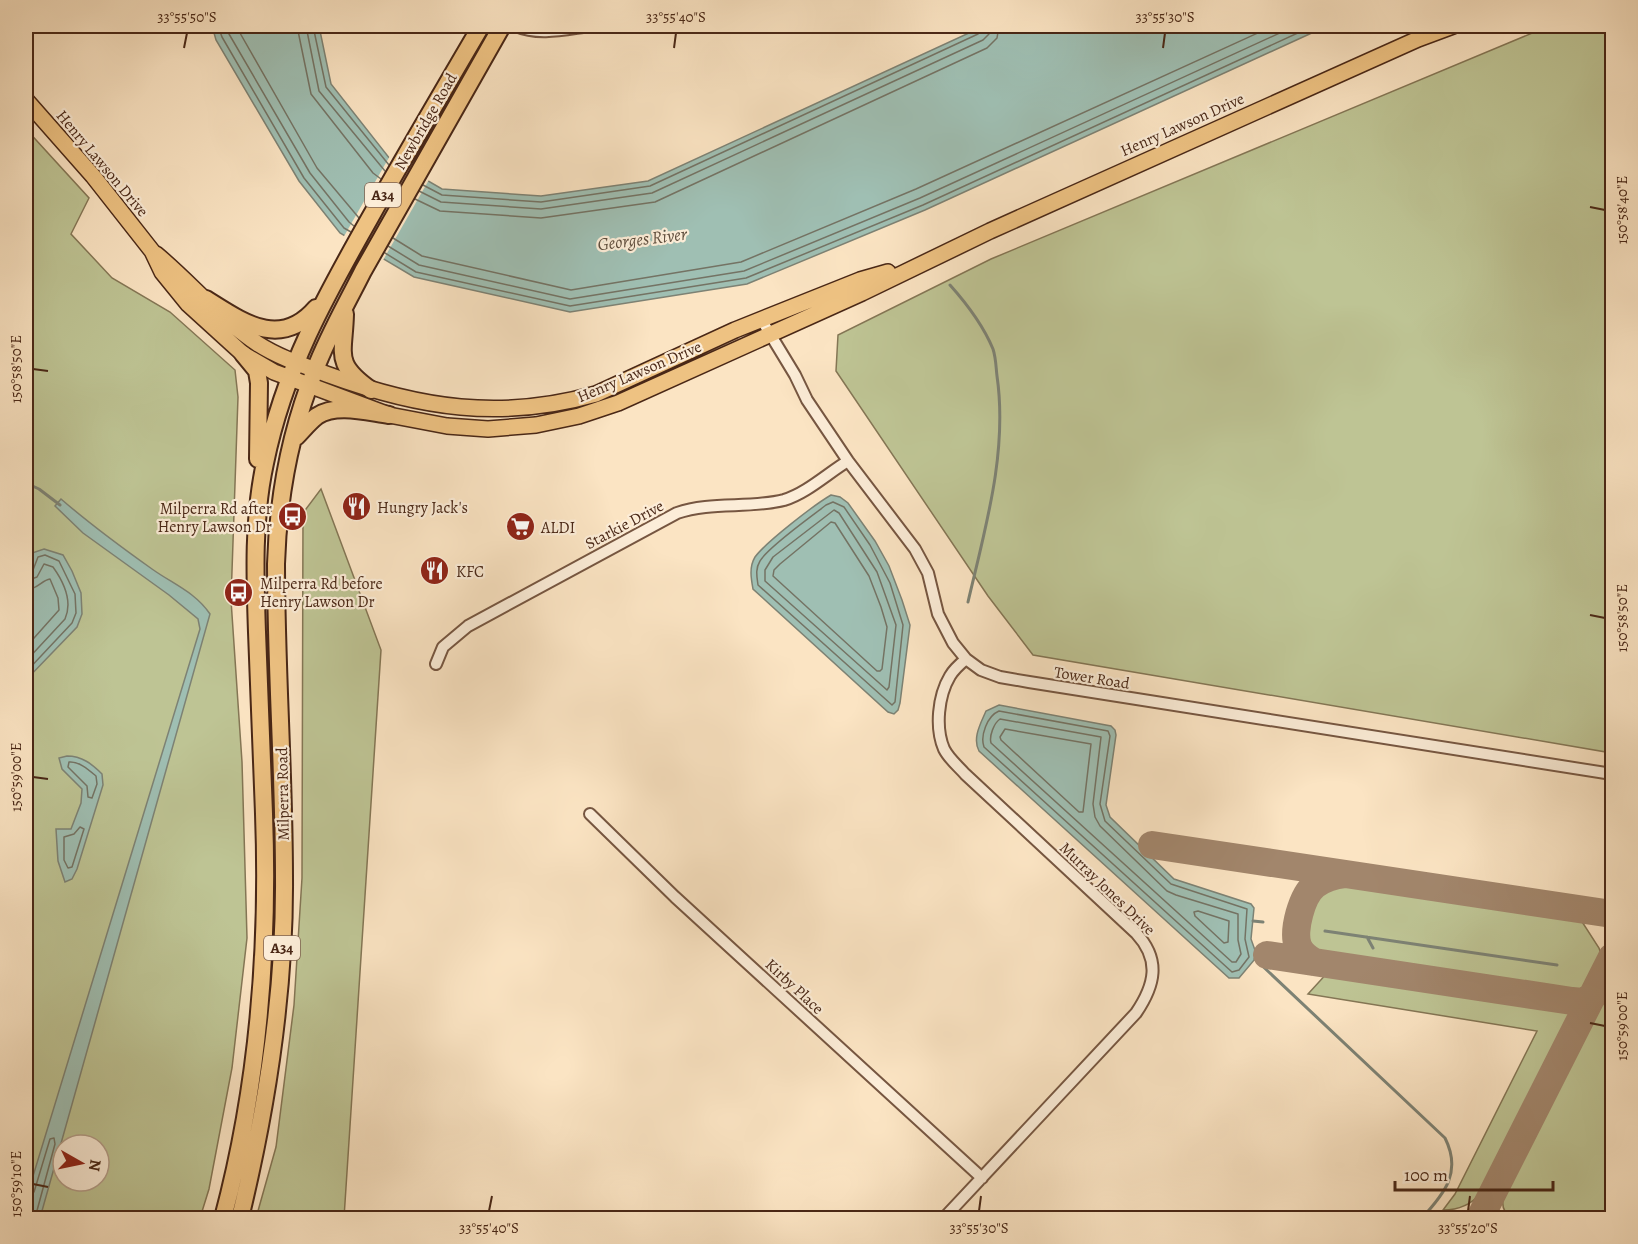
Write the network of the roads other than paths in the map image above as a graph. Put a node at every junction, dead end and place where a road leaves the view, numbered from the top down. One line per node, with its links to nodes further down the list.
1 (481, 26): 9 (highway, Newbridge Road / A34)
2 (502, 26): 11 (highway, Newbridge Road / A34)
3 (516, 26): 4 (street)
4 (590, 26)
5 (1453, 26): 8 (main road, Henry Lawson Drive)
6 (26, 100): 7 (main road, Henry Lawson Drive)
7 (152, 251): 10 (main road, Henry Lawson Drive); 14 (main road, Henry Lawson Drive)
8 (928, 259): 12 (main road, Henry Lawson Drive); 13 (main road, Henry Lawson Drive)
9 (328, 293): 10 (highway); 15 (highway, Newbridge Road / A34)
10 (206, 299): 15 (main road, Henry Lawson Drive)
11 (345, 307): 16 (highway, Newbridge Road / A34); 17 (highway)
12 (761, 320): 13 (street, Tower Road); 17 (main road, Henry Lawson Drive)
13 (769, 334): 18 (main road, Henry Lawson Drive); 20 (street, Tower Road)
14 (243, 354): 15 (main road, Henry Lawson Drive); 21 (highway)
15 (291, 370): 16 (main road, Henry Lawson Drive); 21 (highway, Milperra Road / A34)
16 (312, 378): 17 (main road, Henry Lawson Drive); 18 (main road, Henry Lawson Drive); 19 (highway, Milperra Road / A34)
17 (371, 390)
18 (389, 415): 19 (highway)
19 (293, 440): 28 (highway, Milperra Road / A34)
20 (848, 460): 22 (street, Tower Road); 23 (street, Starkie Drive)
21 (258, 517): 27 (highway, Milperra Road / A34)
22 (966, 658): 24 (street, Tower Road); 26 (street, Murray Jones Drive)
23 (436, 664)
24 (1612, 774)
25 (590, 814): 26 (street, Kirby Place)
26 (982, 1178): 29 (street, Murray Jones Drive)
27 (223, 1218)
28 (240, 1218)
29 (944, 1218)

